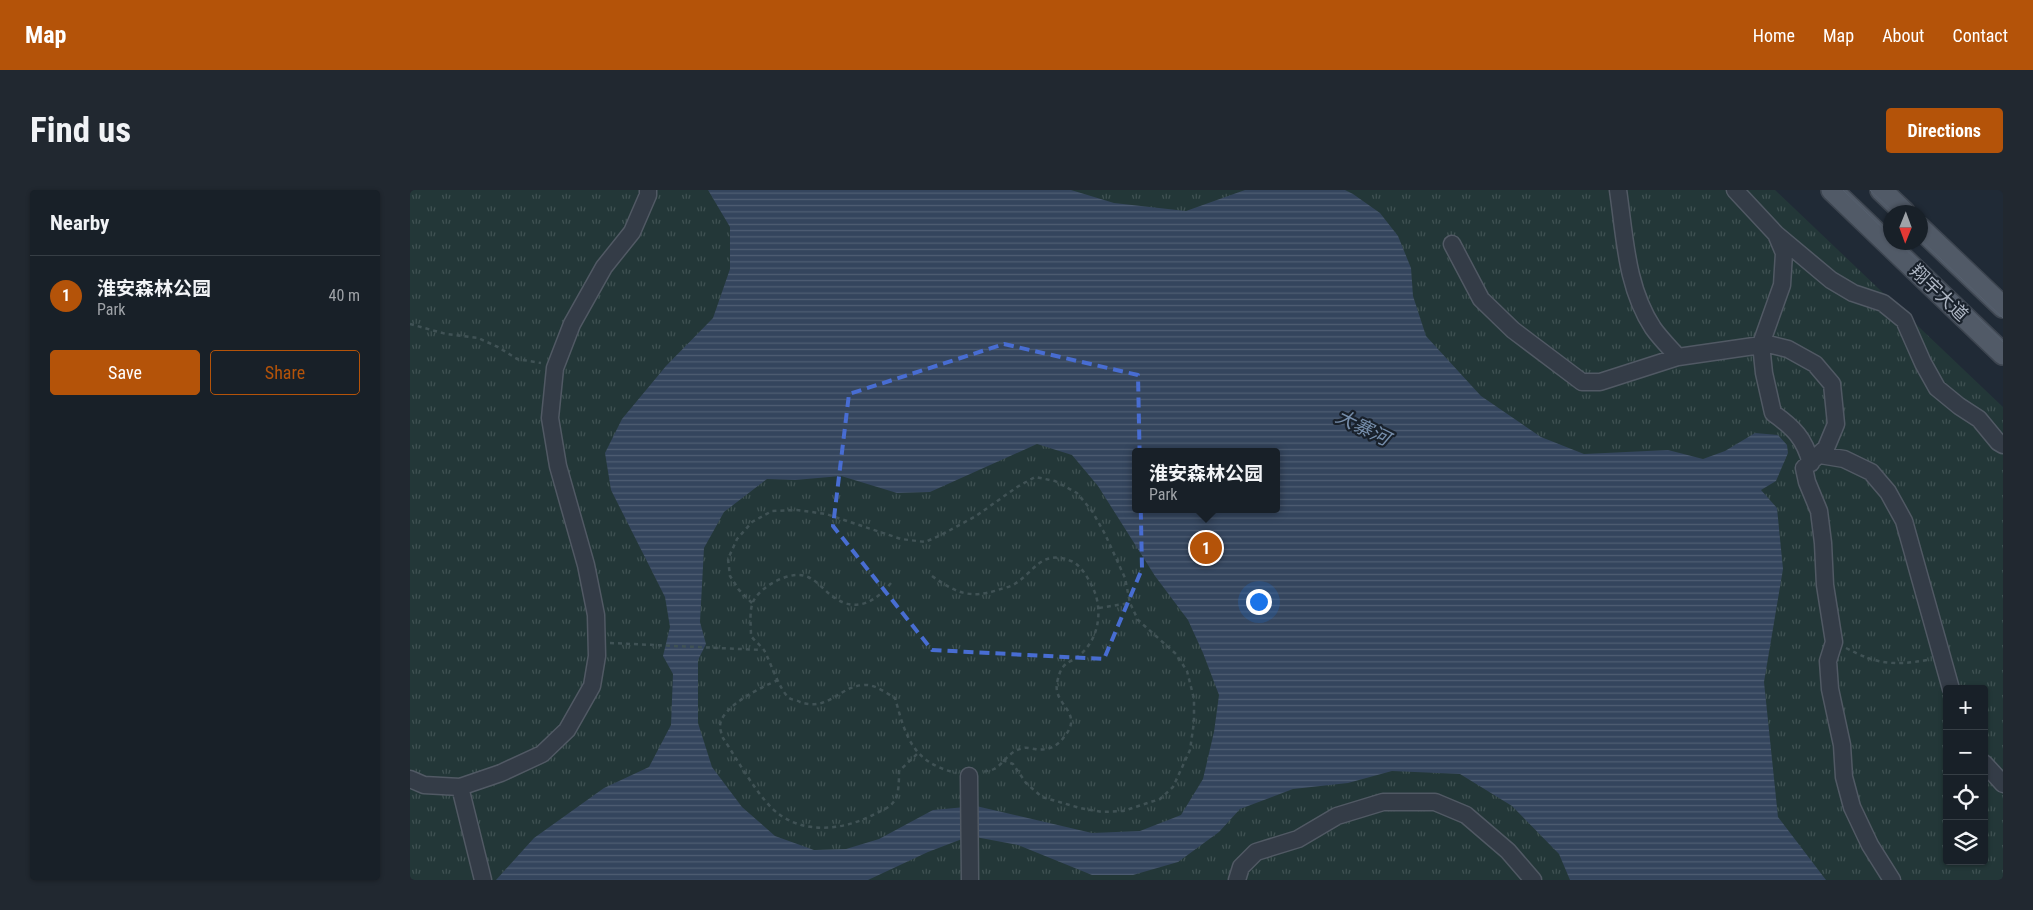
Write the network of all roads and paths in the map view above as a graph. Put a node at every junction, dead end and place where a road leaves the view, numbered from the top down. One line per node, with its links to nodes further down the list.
1 (648, 190): 15 (street)
2 (1618, 190): 14 (street)
3 (1735, 190): 7 (street)
4 (1832, 190): 13 (main road, 翔宇大道)
5 (1881, 190): 6 (main road)
6 (1897, 205)
7 (1776, 234): 12 (street); 16 (street)
8 (1928, 236): 10 (main road, 翔宇大道)
9 (1452, 244): 14 (street)
10 (2003, 307)
11 (410, 324): 15 (path)
12 (1760, 344): 14 (street); 17 (street); 17 (street)
13 (2003, 354)
14 (1678, 357)
15 (558, 363): 23 (street)
16 (2003, 445)
17 (1815, 459): 24 (street); 26 (street)
18 (932, 576): 22 (path)
19 (890, 584): 20 (path)
20 (752, 603): 21 (path); 25 (path)
21 (1130, 603): 22 (path); 30 (path)
22 (1099, 608): 30 (path)
23 (596, 642): 25 (path); 35 (street)
24 (1834, 642): 26 (path); 40 (street)
25 (763, 650): 27 (path)
26 (1942, 657): 28 (street)
27 (778, 680): 29 (path); 29 (path)
28 (1950, 685)
29 (918, 753): 32 (path)
30 (1002, 760): 32 (path)
31 (1988, 767): 34 (street)
32 (969, 776): 37 (street)
33 (410, 779): 35 (street)
34 (2003, 784)
35 (460, 787): 36 (street)
36 (483, 880)
37 (970, 880)
38 (1237, 880): 39 (street)
39 (1533, 880)
40 (1892, 880)

